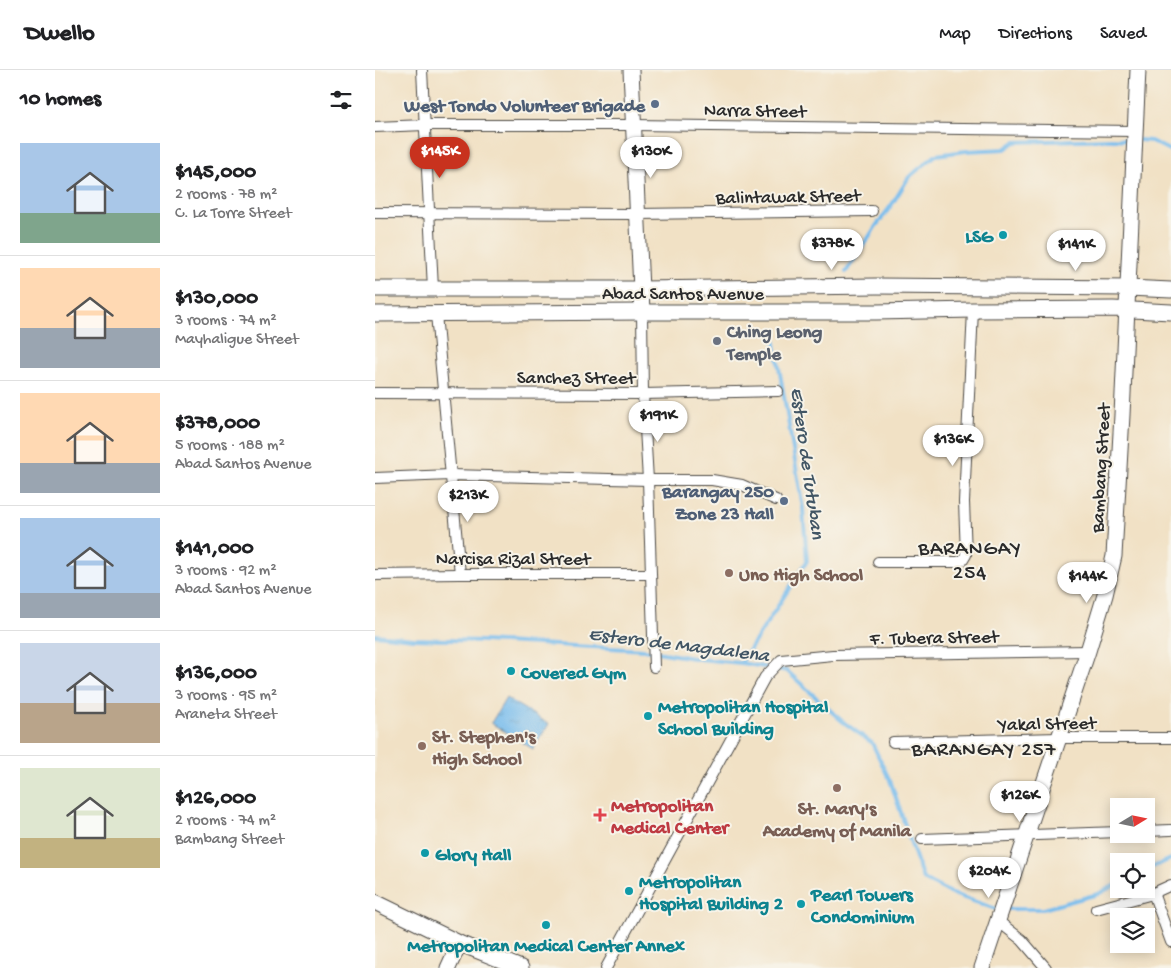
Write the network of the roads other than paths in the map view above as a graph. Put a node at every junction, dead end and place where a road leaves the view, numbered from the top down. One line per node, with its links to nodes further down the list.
1 (422, 70): 4 (street)
2 (631, 70): 5 (main road)
3 (1138, 70): 7 (main road, Bambang Street)
4 (425, 125): 5 (street, Narra Street); 6 (street, Narra Street); 10 (street)
5 (633, 125): 7 (street, Narra Street); 11 (main road)
6 (375, 127)
7 (1135, 139): 13 (main road, Bambang Street)
8 (872, 211): 11 (street, Balintawak Street)
9 (375, 213): 10 (street, Balintawak Street)
10 (429, 214): 11 (street, Balintawak Street); 15 (street)
11 (637, 214): 12 (main road)
12 (641, 288): 13 (main road, Abad Santos Avenue); 15 (main road, Abad Santos Avenue); 19 (main road)
13 (1128, 288): 16 (main road, Abad Santos Avenue); 18 (main road, Bambang Street)
14 (375, 289): 15 (main road, Abad Santos Avenue)
15 (433, 289)
16 (1171, 290)
17 (973, 310): 18 (main road, Abad Santos Avenue); 19 (main road, Abad Santos Avenue); 31 (street)
18 (1127, 310): 20 (main road, Abad Santos Avenue); 35 (main road, Bambang Street)
19 (642, 312): 22 (main road, Abad Santos Avenue); 26 (street)
20 (1171, 312)
21 (375, 314): 22 (main road, Abad Santos Avenue)
22 (436, 314): 25 (street)
23 (778, 391): 26 (street, Sanchez Street)
24 (375, 393): 25 (street, Sanchez Street)
25 (443, 393): 26 (street, Sanchez Street); 27 (street)
26 (643, 394): 29 (street)
27 (451, 475): 28 (street); 29 (street); 32 (street)
28 (375, 478)
29 (648, 480): 30 (street); 33 (street)
30 (776, 500)
31 (878, 562)
32 (460, 574): 33 (street, Narcisa Rizal Street); 34 (street, Narcisa Rizal Street)
33 (650, 574): 36 (street)
34 (375, 575)
35 (1088, 651): 37 (main road, Bambang Street); 57 (street, F. Tubera Street)
36 (654, 663)
37 (1059, 738): 38 (street, Yakal Street); 39 (street, Yakal Street); 43 (main road, Bambang Street)
38 (1171, 738)
39 (893, 742)
40 (1171, 830): 41 (street)
41 (1155, 831)
42 (1110, 832): 43 (street)
43 (1026, 835): 44 (street); 51 (main road, Bambang Street)
44 (922, 839)
45 (1171, 885): 46 (street)
46 (1155, 892)
47 (1155, 897): 52 (street)
48 (1136, 898): 50 (street)
49 (375, 902): 54 (main road)
50 (1096, 910)
51 (999, 919): 58 (main road, Bambang Street); 59 (street)
52 (1168, 922): 53 (street)
53 (1171, 942)
54 (459, 944): 55 (main road); 56 (main road)
55 (448, 968)
56 (521, 968)
57 (606, 968)
58 (982, 968)
59 (1045, 968)

